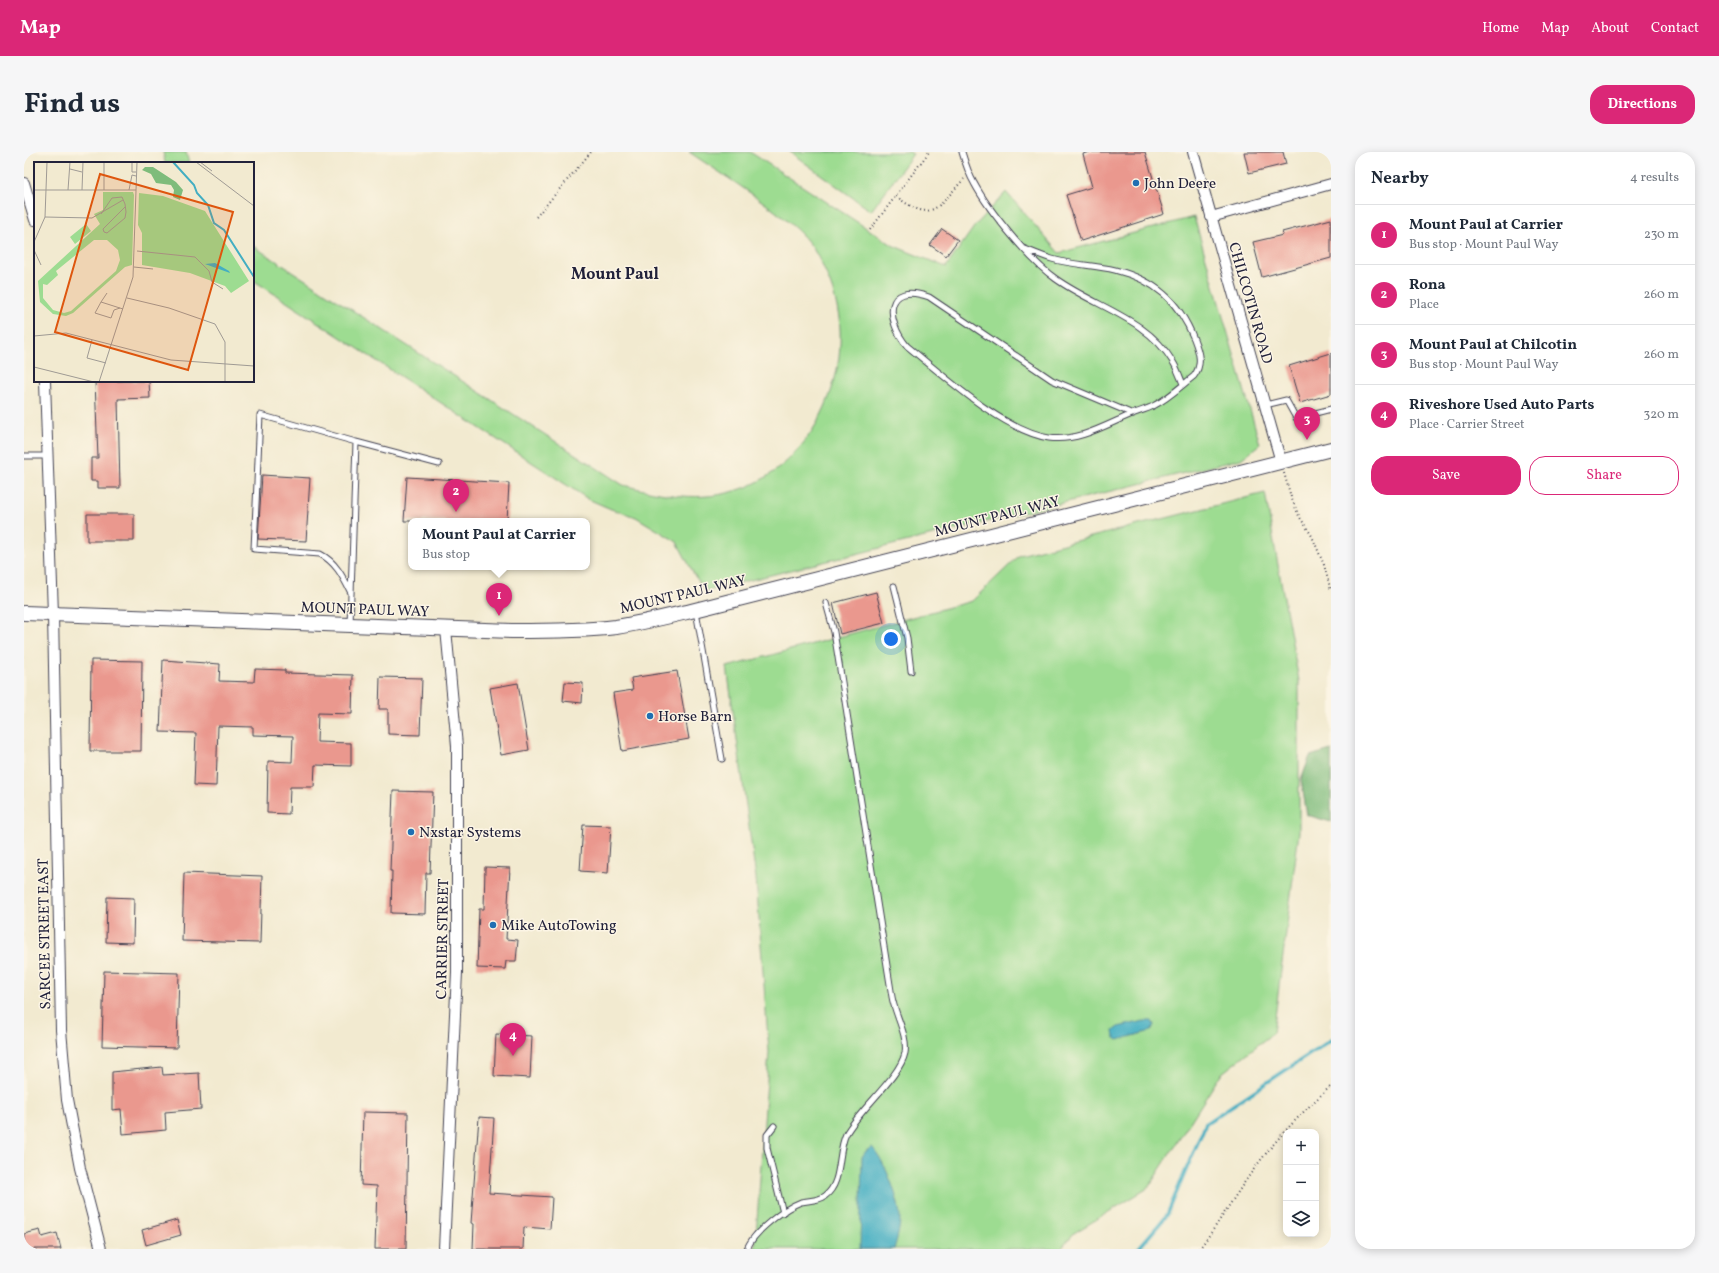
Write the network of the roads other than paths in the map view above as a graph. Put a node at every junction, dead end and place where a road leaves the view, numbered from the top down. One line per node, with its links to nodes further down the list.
1 (962, 152): 7 (lane)
2 (1193, 152): 6 (street, CHILCOTIN ROAD)
3 (24, 183): 5 (street)
4 (1331, 184): 6 (street)
5 (34, 217)
6 (1211, 217): 10 (street, CHILCOTIN ROAD)
7 (1023, 248): 9 (lane); 9 (lane)
8 (45, 382): 16 (street, SARCEE STREET EAST)
9 (1183, 384): 12 (lane)
10 (1265, 404): 11 (lane); 17 (street, CHILCOTIN ROAD)
11 (1331, 409)
12 (1134, 414): 12 (lane)
13 (356, 442): 18 (lane); 20 (lane); 20 (lane)
14 (1331, 449): 17 (street, MOUNT PAUL WAY)
15 (24, 456): 16 (lane)
16 (47, 456): 24 (street, SARCEE STREET EAST)
17 (1281, 462): 22 (street, MOUNT PAUL WAY)
18 (439, 464)
19 (894, 586): 27 (lane)
20 (351, 592): 25 (lane)
21 (826, 603): 30 (lane)
22 (696, 610): 26 (street, MOUNT PAUL WAY); 28 (lane)
23 (24, 613): 24 (street, MOUNT PAUL WAY)
24 (53, 614): 25 (street, MOUNT PAUL WAY); 31 (street, SARCEE STREET EAST)
25 (350, 626): 26 (street, MOUNT PAUL WAY)
26 (446, 629): 32 (street, CARRIER STREET)
27 (911, 671)
28 (722, 759)
29 (774, 1126): 30 (lane)
30 (783, 1213): 33 (lane)
31 (101, 1249)
32 (444, 1249)
33 (747, 1249)

